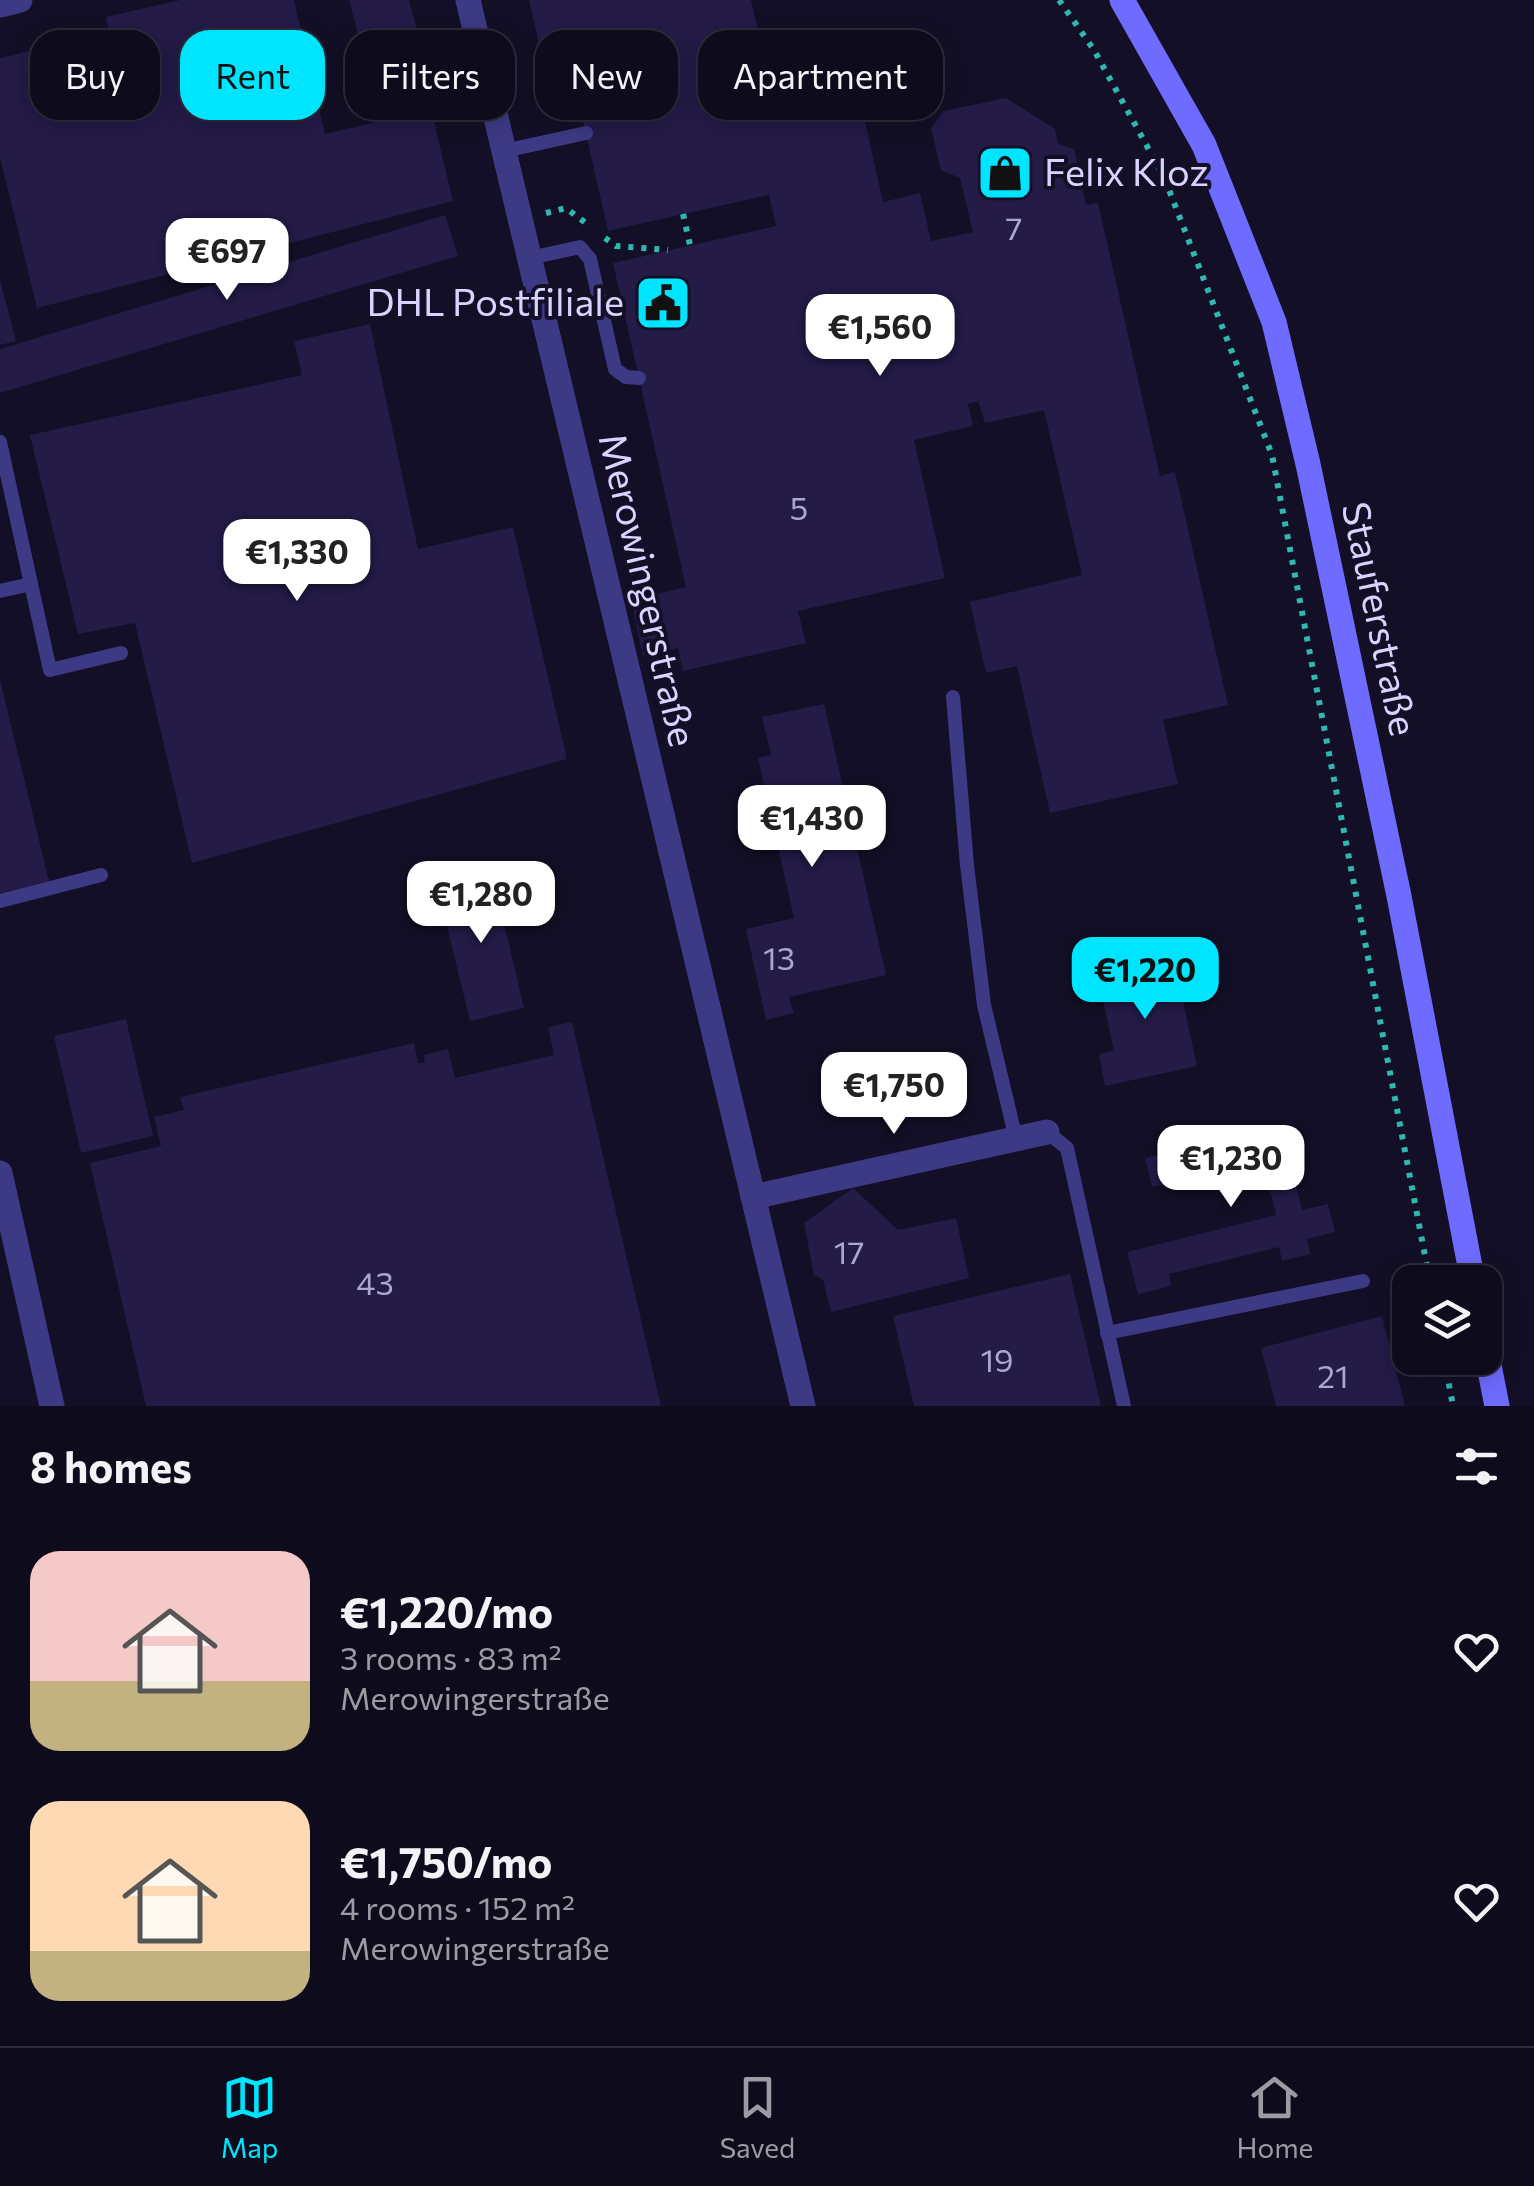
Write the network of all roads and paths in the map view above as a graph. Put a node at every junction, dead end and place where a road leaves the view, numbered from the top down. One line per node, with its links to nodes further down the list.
1 (20, 0): 5 (street)
2 (468, 0): 7 (street, Merowingerstraße)
3 (1058, 0): 23 (path)
4 (1122, 0): 24 (main road, Stauferstraße)
5 (0, 5)
6 (586, 133): 7 (lane)
7 (504, 152): 10 (street, Merowingerstraße)
8 (683, 214): 9 (path)
9 (690, 245)
10 (530, 258): 11 (lane); 22 (street, Merowingerstraße)
11 (639, 378)
12 (0, 442): 13 (lane)
13 (31, 584): 14 (lane); 15 (lane)
14 (0, 591)
15 (121, 653)
16 (953, 698): 20 (lane)
17 (101, 875): 18 (lane)
18 (0, 901)
19 (1047, 1132): 20 (street); 26 (lane)
20 (1016, 1139): 22 (street)
21 (0, 1173): 29 (street)
22 (753, 1197): 30 (street, Merowingerstraße)
23 (1427, 1265)
24 (1470, 1265)
25 (1362, 1281): 26 (lane)
26 (1107, 1333): 31 (lane)
27 (1447, 1375): 32 (path)
28 (1491, 1375): 33 (main road)
29 (52, 1406)
30 (803, 1406)
31 (1124, 1406)
32 (1453, 1406)
33 (1497, 1406)

